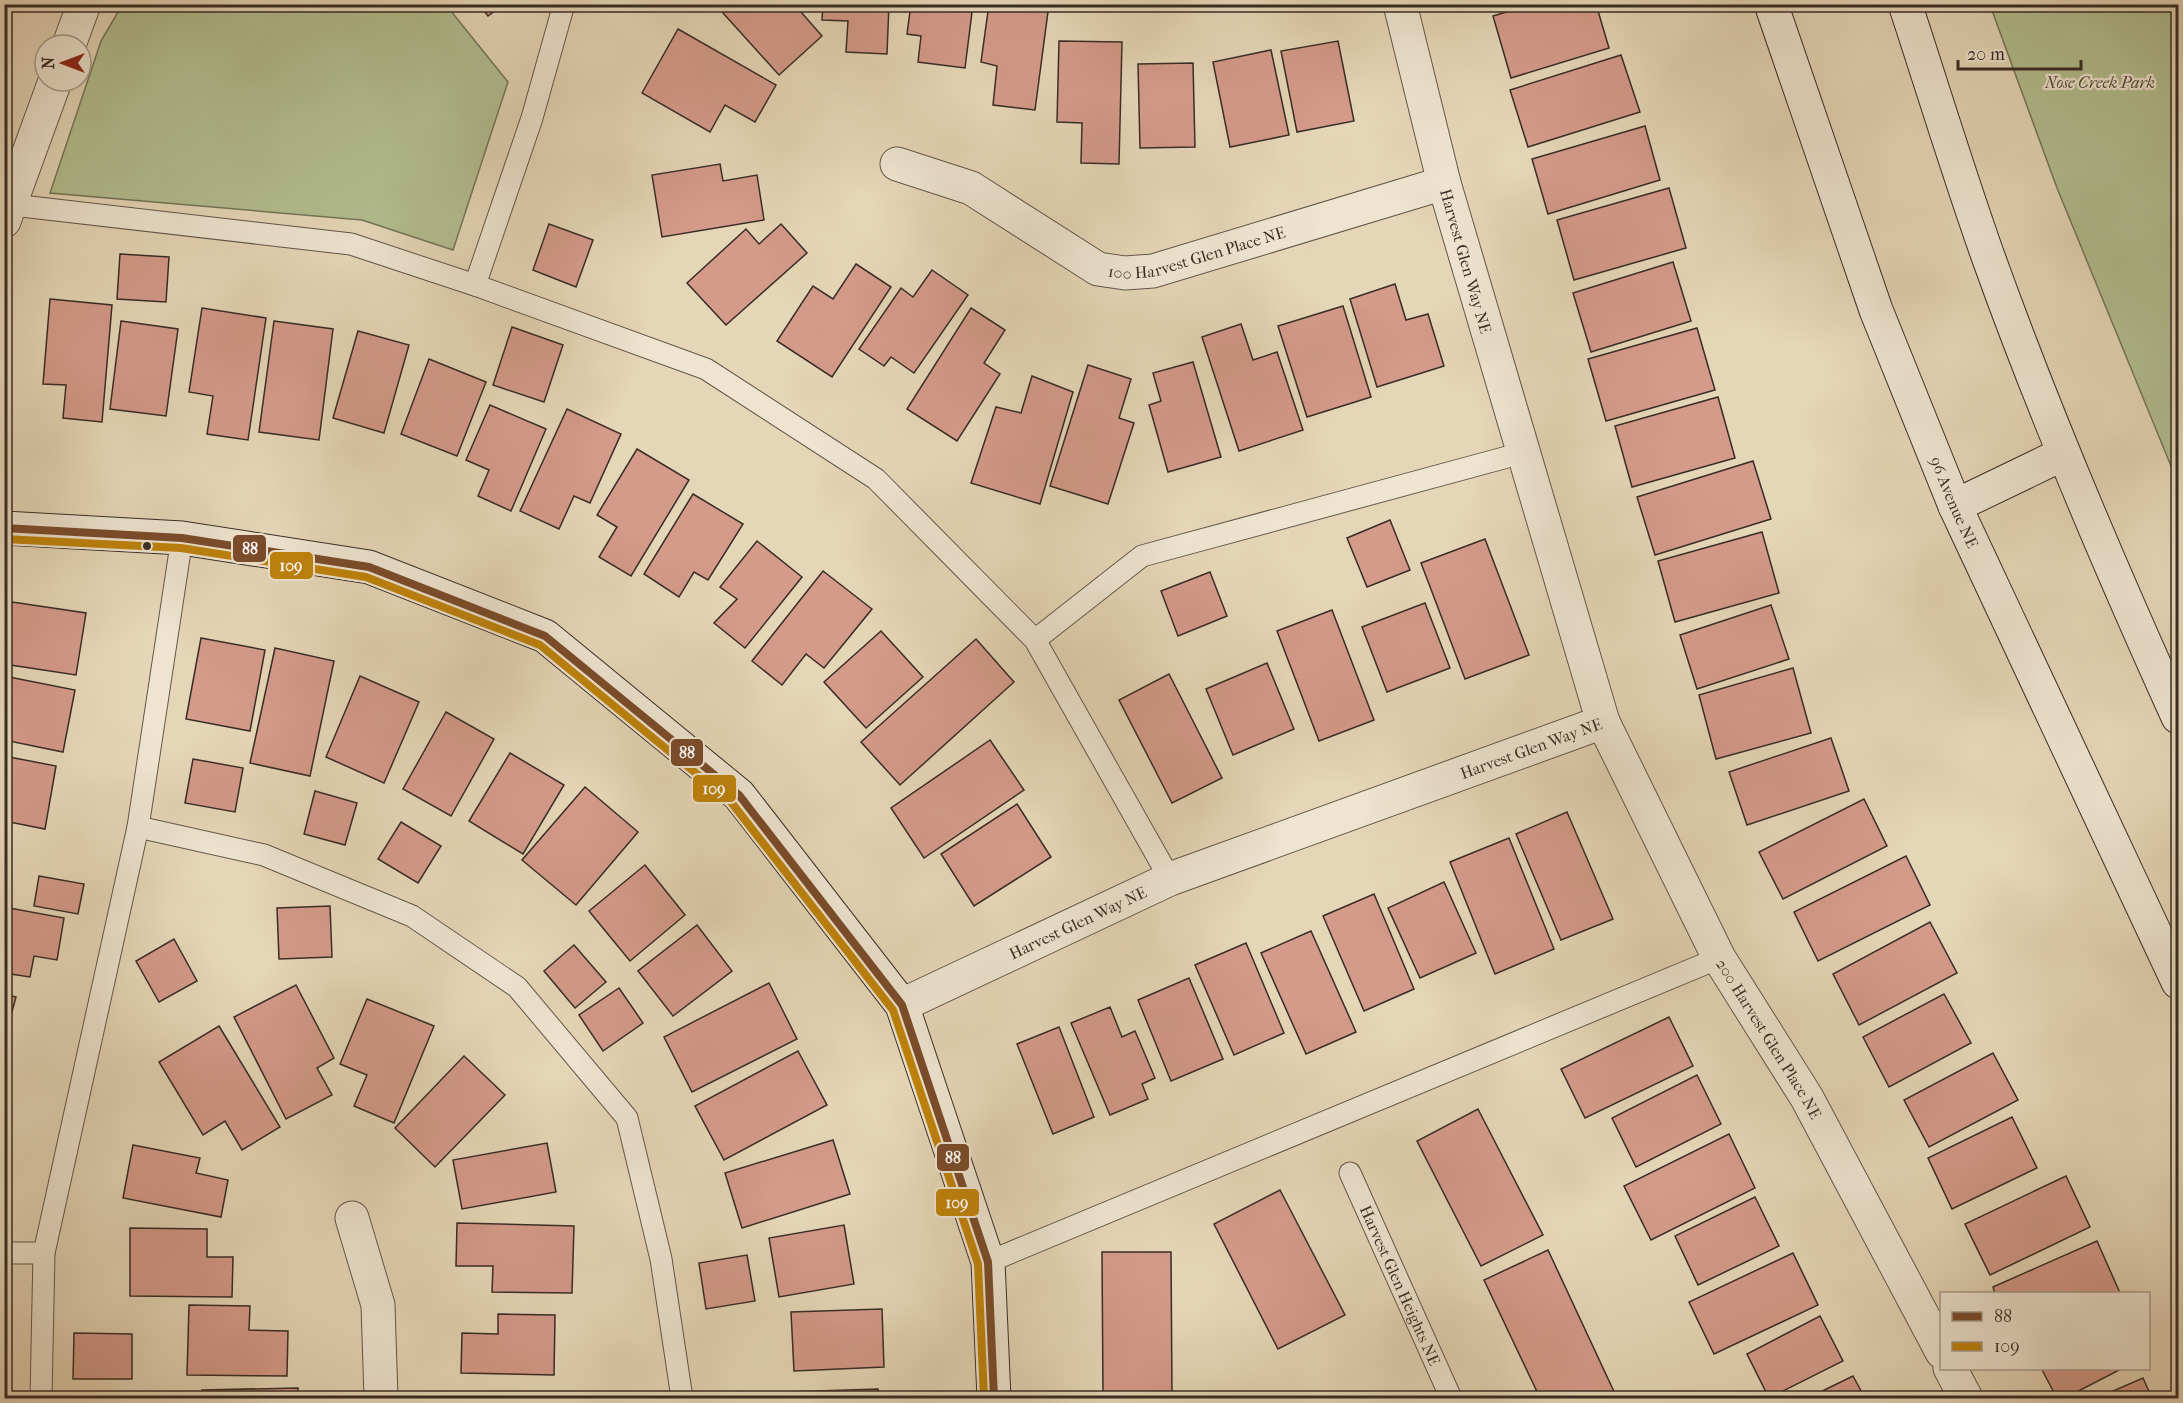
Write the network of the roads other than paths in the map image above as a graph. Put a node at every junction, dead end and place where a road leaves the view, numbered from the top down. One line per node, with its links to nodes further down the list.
1 (84, 4): 6 (street)
2 (564, 4): 11 (lane)
3 (1400, 4): 9 (street, Harvest Glen Way NE)
4 (1772, 4): 14 (street, 96 Avenue NE)
5 (1905, 4): 13 (street)
6 (73, 33)
7 (51, 93): 10 (street)
8 (897, 164): 9 (street, 100 Harvest Glen Place NE)
9 (1444, 183): 12 (street, Harvest Glen Way NE)
10 (6, 210): 11 (lane)
11 (475, 285): 17 (lane)
12 (1522, 453): 17 (lane); 19 (street, Harvest Glen Way NE)
13 (2063, 454): 14 (street); 18 (street)
14 (1955, 506): 23 (street, 96 Avenue NE)
15 (4, 528): 16 (street)
16 (182, 538): 20 (lane); 24 (street)
17 (1035, 640): 21 (lane)
18 (2178, 717)
19 (1603, 722): 21 (street, Harvest Glen Way NE); 22 (street, 200 Harvest Glen Place NE)
20 (138, 826): 28 (lane); 34 (lane)
21 (1170, 879): 24 (street, Harvest Glen Way NE)
22 (1719, 958): 29 (lane); 30 (street, 200 Harvest Glen Place NE)
23 (2178, 982)
24 (902, 1005): 29 (street)
25 (1350, 1173): 36 (lane, Harvest Glen Heights NE)
26 (352, 1218): 33 (street)
27 (4, 1253): 28 (lane)
28 (44, 1253): 32 (lane)
29 (988, 1262): 35 (street)
30 (1940, 1350)
31 (1951, 1370): 37 (street)
32 (41, 1398)
33 (381, 1398)
34 (682, 1398)
35 (994, 1398)
36 (1451, 1398)
37 (1966, 1398)

